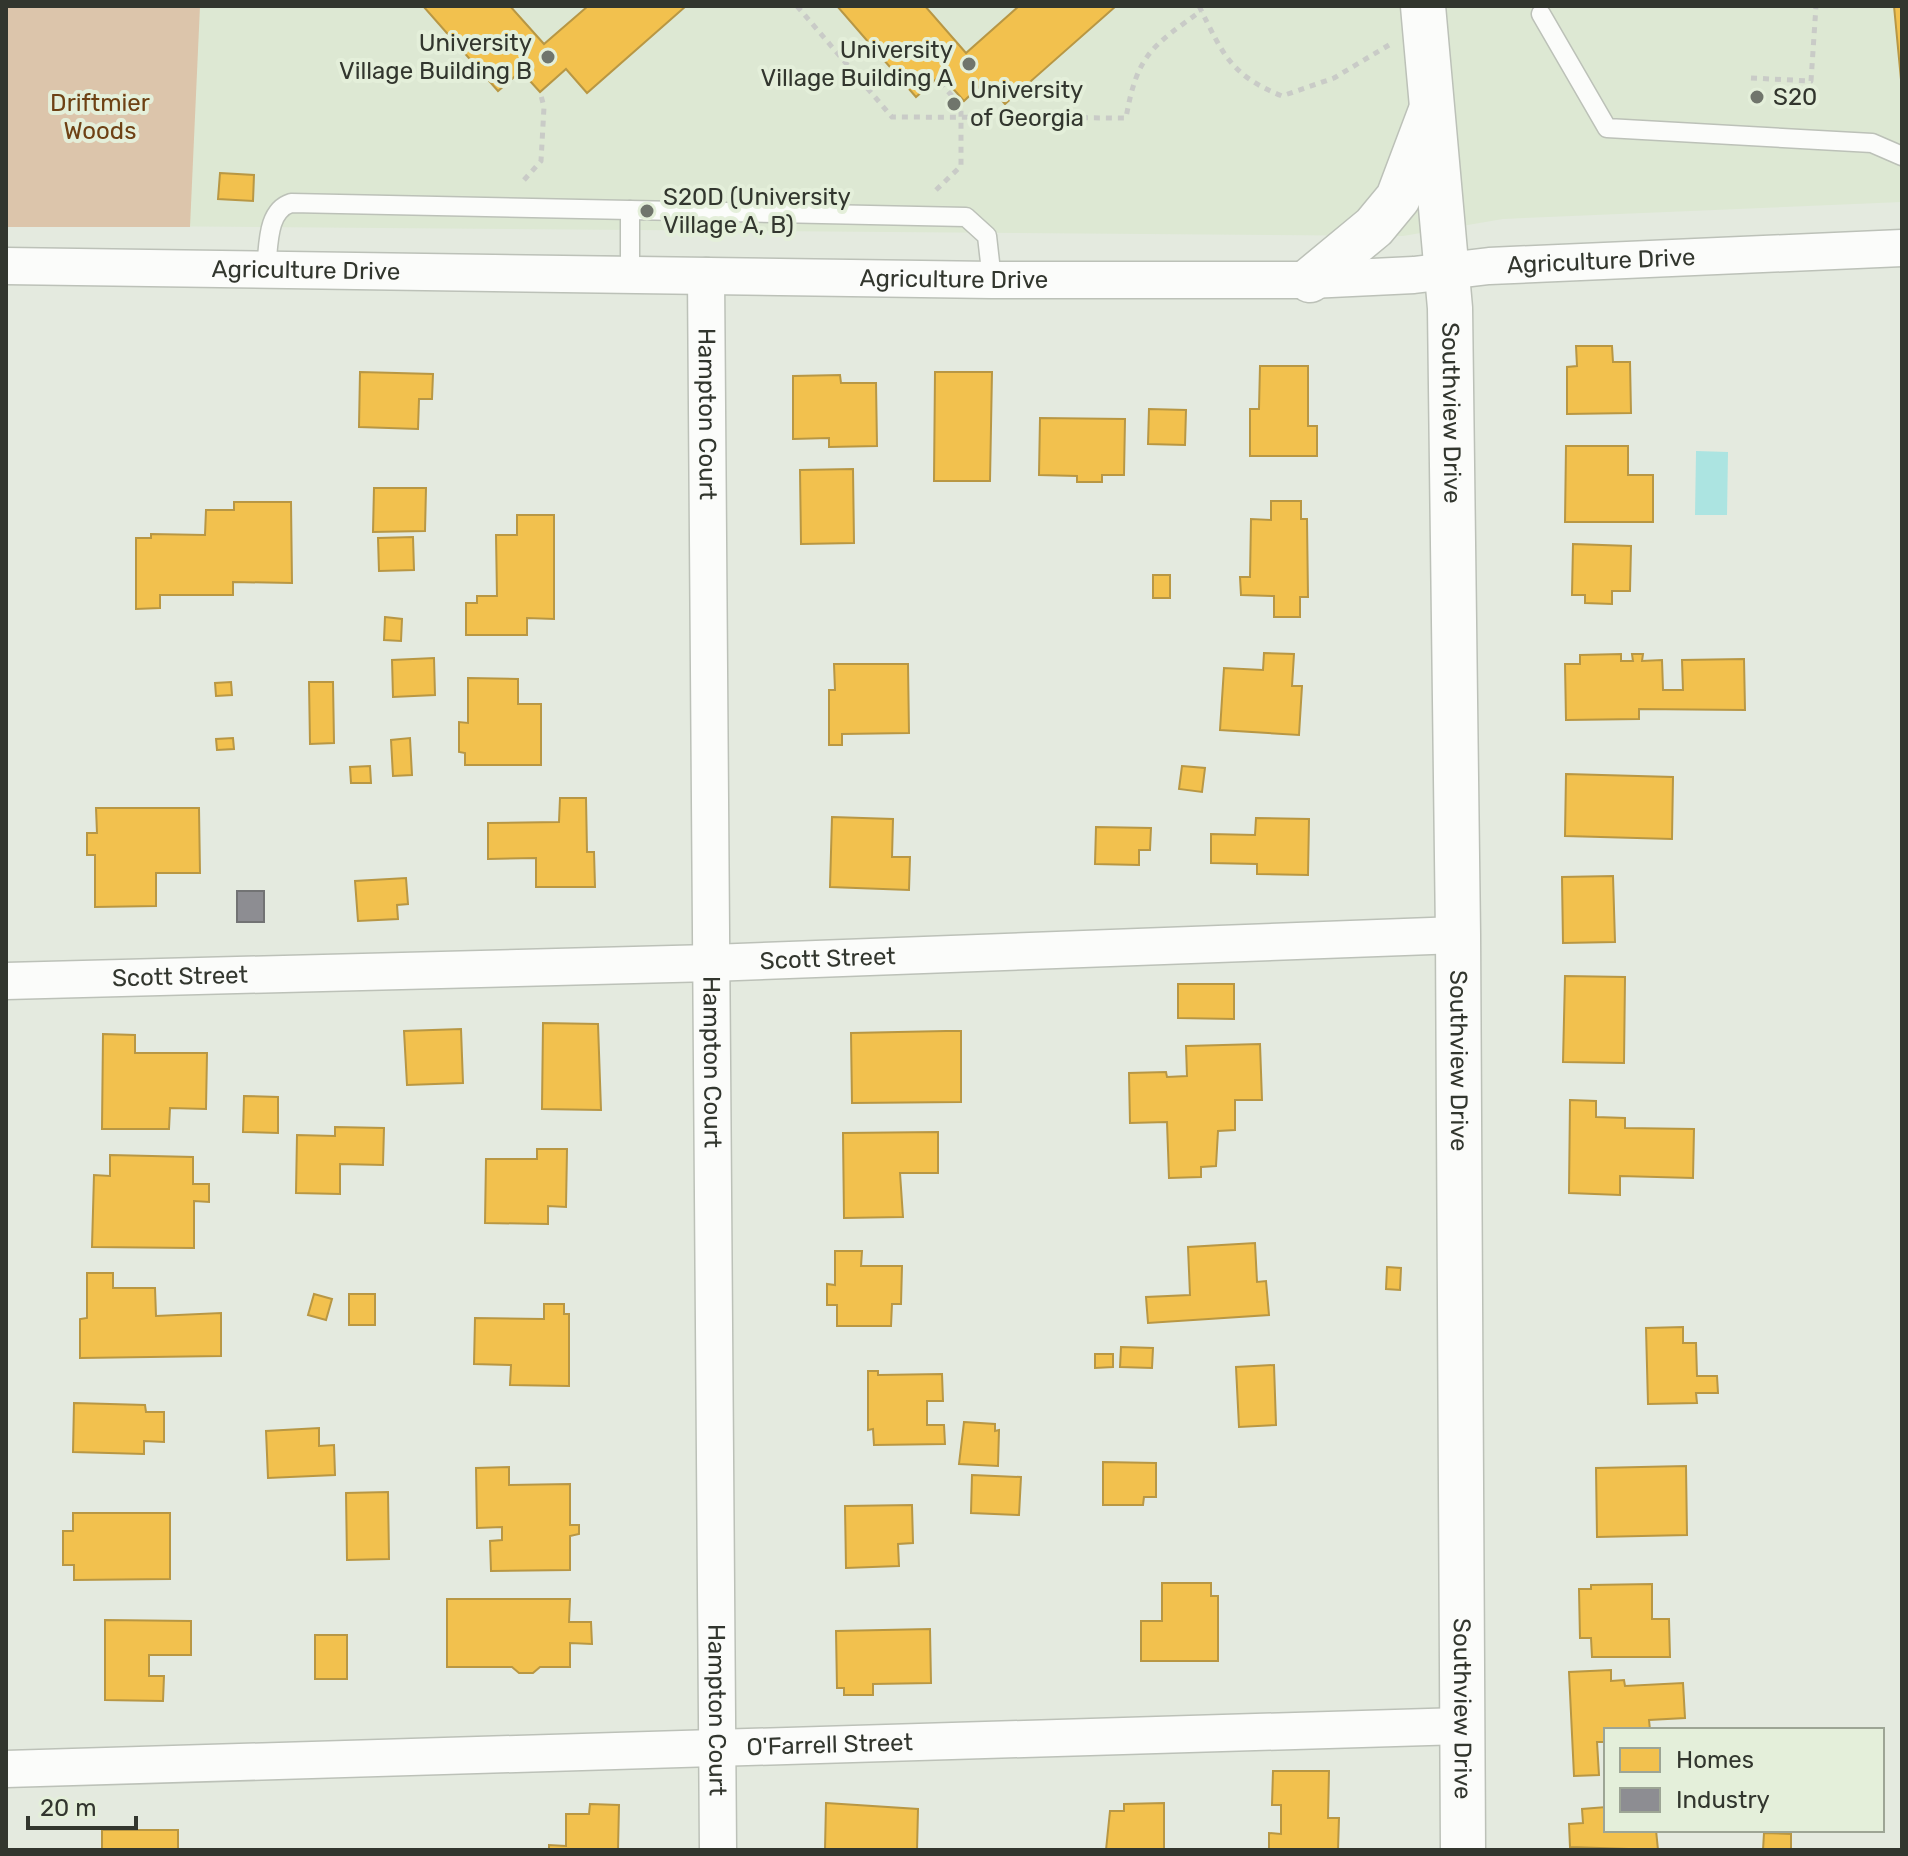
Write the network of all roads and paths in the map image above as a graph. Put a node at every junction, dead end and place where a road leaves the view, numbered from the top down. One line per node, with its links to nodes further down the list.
1 (797, 6): 10 (path)
2 (1816, 6): 6 (path)
3 (1200, 8): 4 (path); 10 (path)
4 (1424, 13): 9 (street, Southview Drive)
5 (1541, 14): 11 (lane)
6 (1751, 78)
7 (937, 79): 10 (path)
8 (540, 92): 12 (path)
9 (1433, 104): 18 (street, Southview Drive); 22 (street)
10 (961, 117): 14 (path)
11 (1902, 156)
12 (541, 161)
13 (630, 210): 14 (lane); 17 (lane); 19 (lane)
14 (910, 216): 21 (lane)
15 (1902, 248): 18 (street, Agriculture Drive)
16 (6, 266): 17 (street, Agriculture Drive)
17 (266, 268): 19 (street, Agriculture Drive)
18 (1448, 270): 22 (street, Agriculture Drive); 23 (street, Southview Drive)
19 (630, 274): 20 (street, Agriculture Drive)
20 (706, 276): 21 (street, Agriculture Drive); 24 (street, Hampton Court)
21 (992, 280): 22 (street, Agriculture Drive)
22 (1310, 280)
23 (1458, 935): 24 (street, Scott Street); 26 (street, Southview Drive)
24 (711, 963): 25 (street, Scott Street); 27 (street, Hampton Court)
25 (6, 981)
26 (1462, 1726): 27 (street, O'Farrell Street); 30 (street, Southview Drive)
27 (717, 1745): 28 (street, O'Farrell Street); 29 (street, Hampton Court)
28 (6, 1769)
29 (718, 1850)
30 (1463, 1850)

